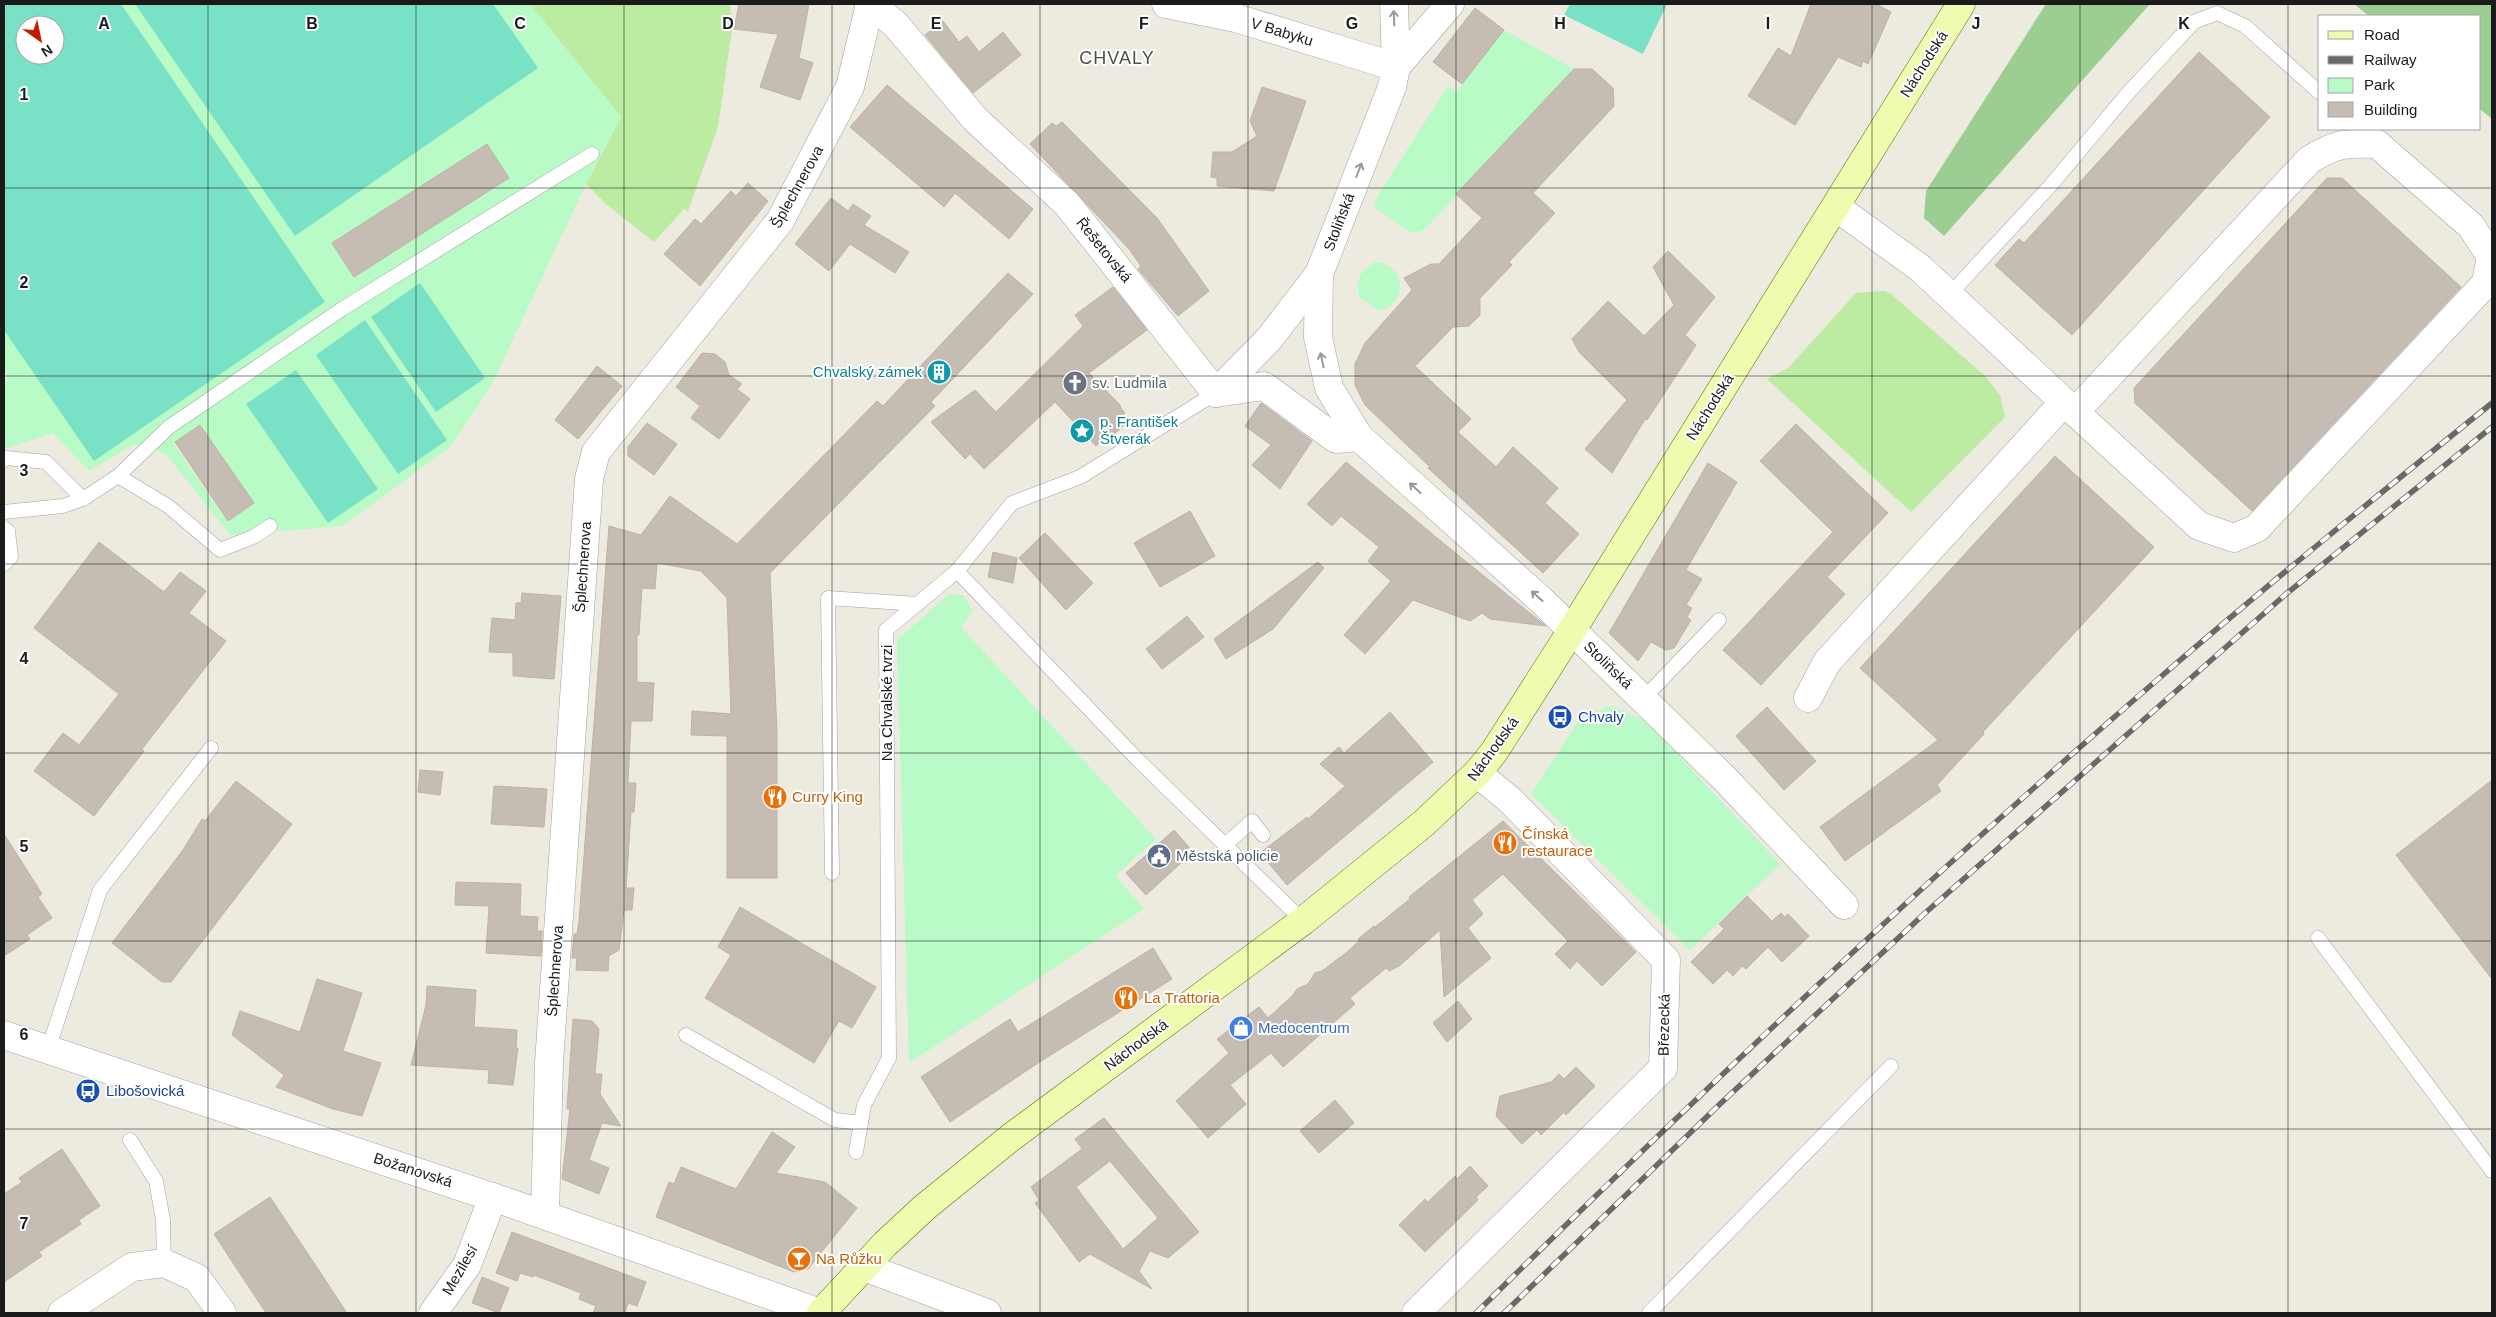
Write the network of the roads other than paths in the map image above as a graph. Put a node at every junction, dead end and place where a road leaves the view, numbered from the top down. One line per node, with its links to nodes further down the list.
1 (870, 4): 13 (street, Řešetovská); 46 (street, Šplechnerova)
2 (1166, 4): 6 (street, V Babyku)
3 (1394, 4): 6 (street, Stoliňská, one-way to 3)
4 (1450, 4): 6 (street)
5 (1961, 4): 10 (main road, Náchodská)
6 (1396, 67): 11 (street, Stoliňská, one-way to 6)
7 (2318, 91): 12 (lane)
8 (2339, 136): 14 (street); 14 (street)
9 (592, 154): 17 (lane)
10 (1836, 207): 12 (street); 26 (main road, Náchodská)
11 (1319, 274): 13 (street); 15 (street, Stoliňská, one-way to 11)
12 (1950, 294): 14 (street)
13 (1216, 393): 15 (street); 23 (lane, Na Chvalské tvrzi)
14 (2070, 407): 27 (street)
15 (1359, 438): 26 (street, Stoliňská, one-way to 15)
16 (4, 460): 18 (lane)
17 (118, 476): 18 (lane); 20 (lane)
18 (83, 499): 19 (lane)
19 (4, 512)
20 (270, 526)
21 (4, 528): 22 (lane)
22 (4, 564)
23 (957, 571): 24 (lane, Na Chvalské tvrzi); 32 (lane)
24 (918, 604): 33 (lane); 41 (lane, Na Chvalské tvrzi)
25 (1719, 620): 28 (lane)
26 (1572, 630): 28 (street, Stoliňská); 30 (main road, Náchodská)
27 (1808, 698)
28 (1643, 699): 34 (street, Stoliňská)
29 (211, 748): 39 (lane)
30 (1477, 773): 35 (main road, Náchodská); 54 (street, Březecká)
31 (1263, 835): 32 (lane)
32 (1225, 845): 35 (lane)
33 (832, 873)
34 (1844, 905)
35 (1303, 920): 48 (main road, Náchodská)
36 (2318, 938): 44 (lane)
37 (4, 1035): 39 (street, Božanovská)
38 (686, 1035): 41 (lane)
39 (48, 1050): 45 (street, Božanovská)
40 (1891, 1066): 55 (lane)
41 (861, 1123): 43 (lane, Na Chvalské tvrzi)
42 (130, 1140): 47 (lane)
43 (856, 1152)
44 (2492, 1171)
45 (493, 1197): 46 (street, Božanovská); 51 (street, Mezilesí)
46 (545, 1215): 52 (street, Božanovská)
47 (164, 1263): 49 (street); 50 (street)
48 (864, 1267): 52 (main road, Náchodská); 53 (street)
49 (62, 1313)
50 (222, 1313)
51 (434, 1313)
52 (821, 1313)
53 (987, 1313)
54 (1416, 1313)
55 (1649, 1313)

